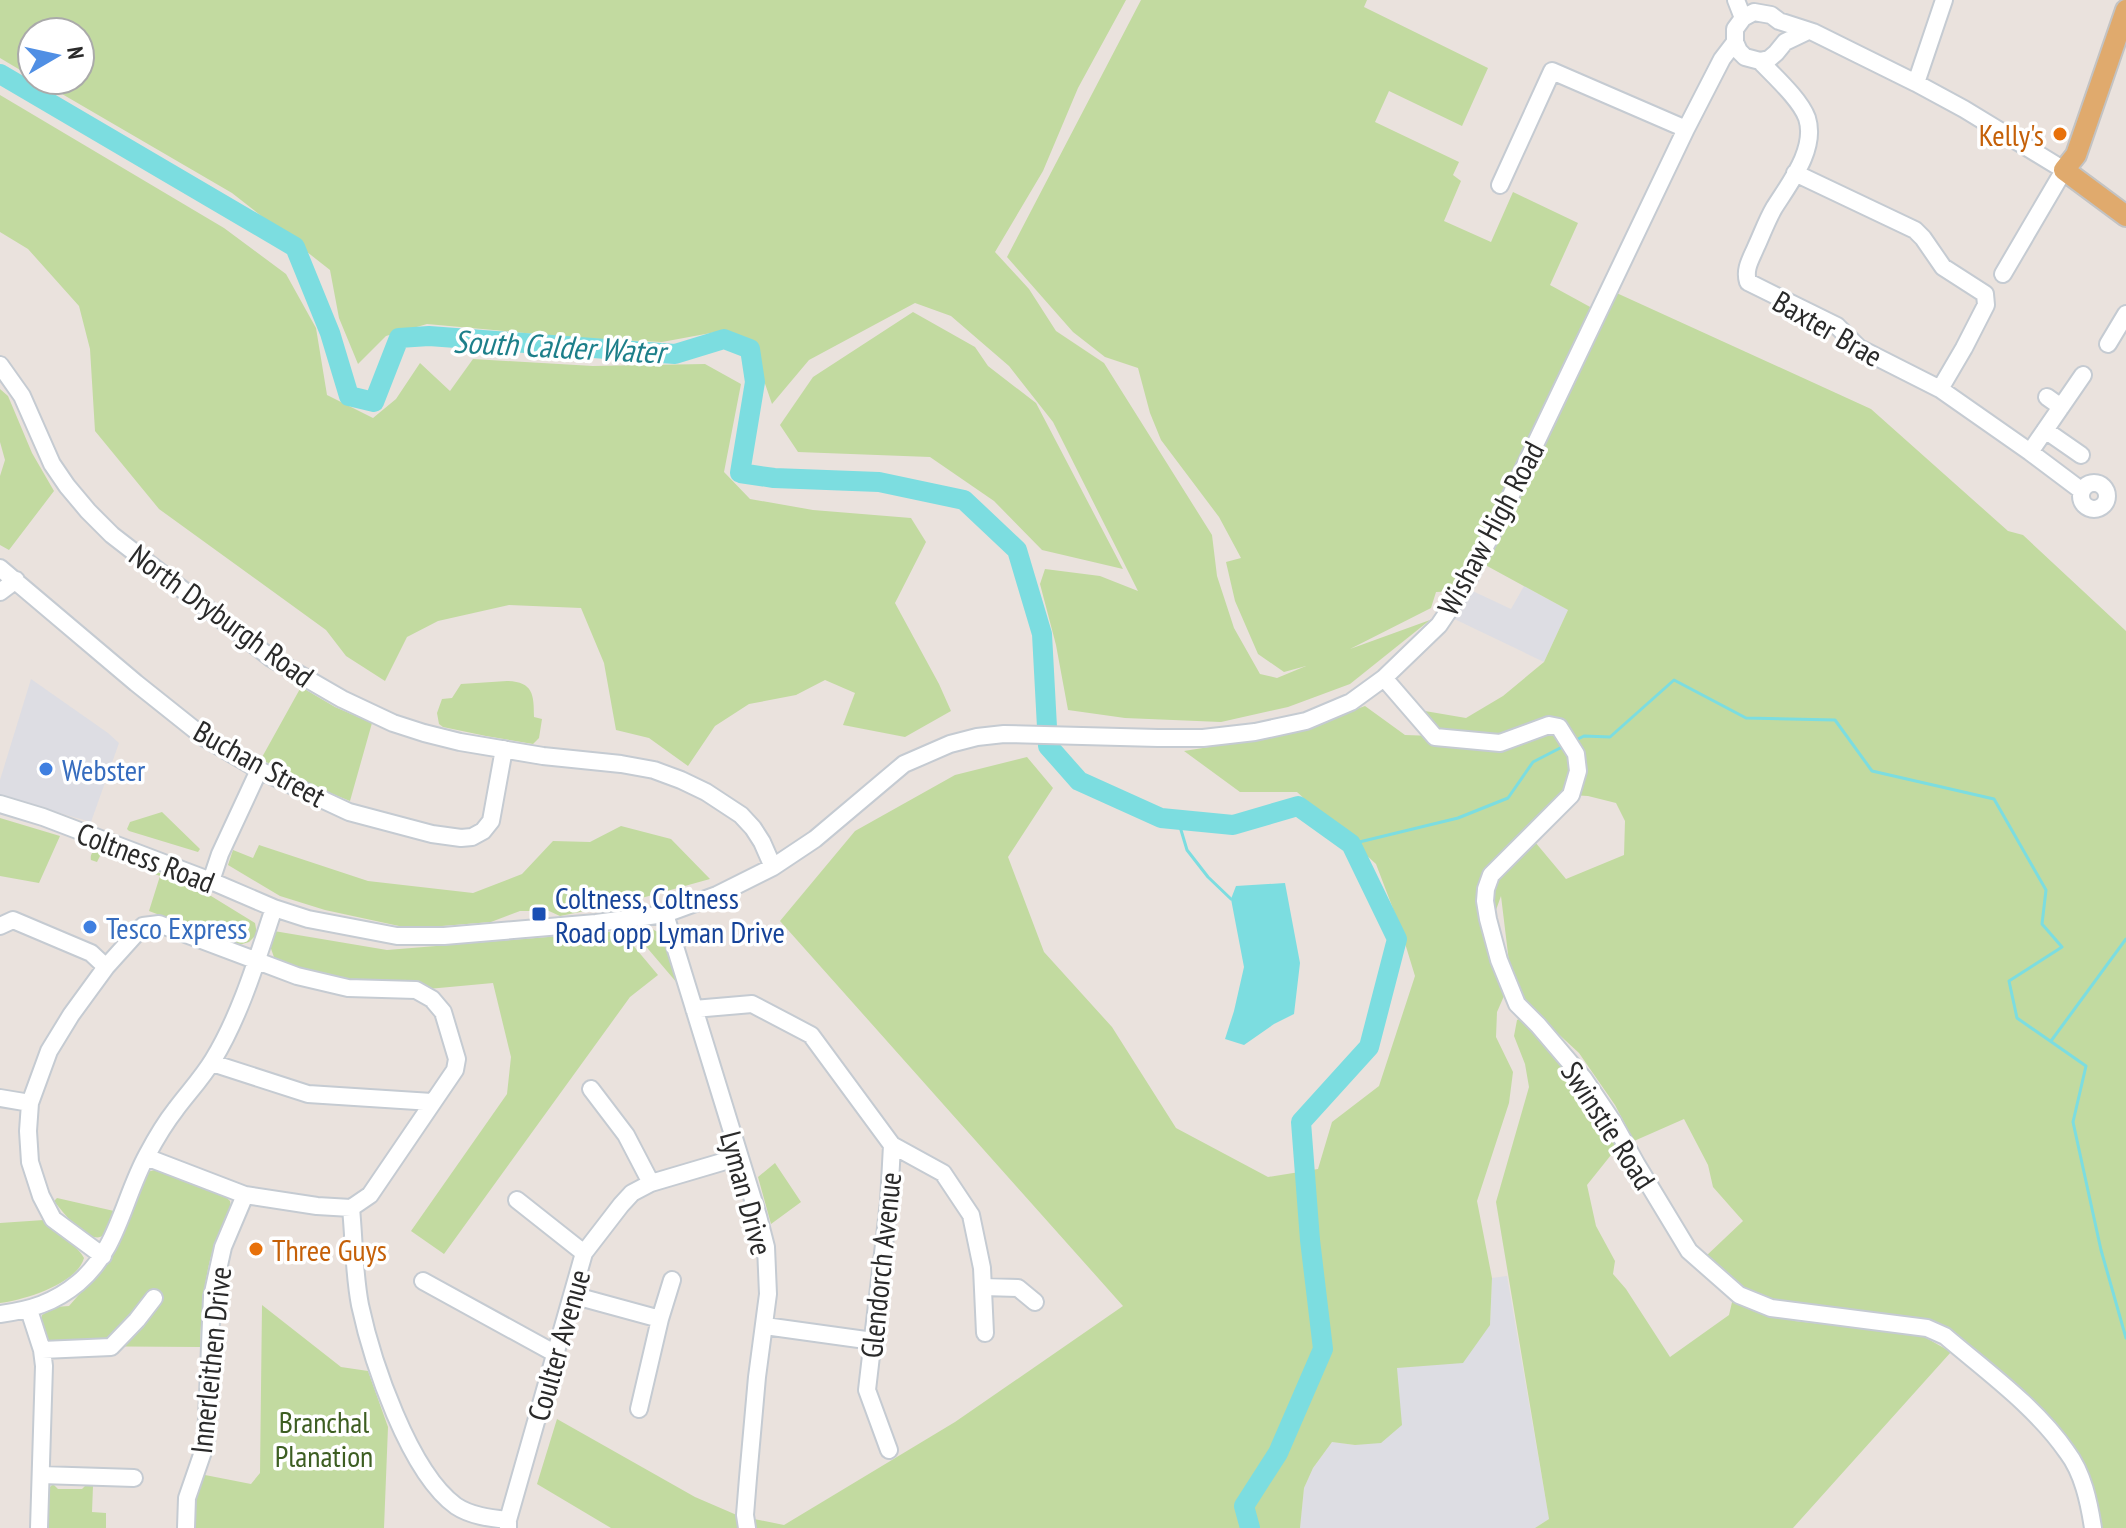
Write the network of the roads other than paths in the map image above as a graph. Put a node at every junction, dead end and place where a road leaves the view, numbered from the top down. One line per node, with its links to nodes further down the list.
1 (1736, 0): 6 (street)
2 (1748, 0): 5 (street)
3 (1944, 0): 13 (street)
4 (2126, 10): 16 (main road)
5 (1763, 12): 6 (street); 7 (street)
6 (1743, 18): 9 (street)
7 (1779, 21): 8 (street); 10 (street)
8 (1808, 31): 10 (street); 13 (street)
9 (1735, 42): 11 (street, Wishaw High Road); 12 (street)
10 (1780, 48): 12 (street); 14 (street, Baxter Brae)
11 (1722, 59): 12 (street); 15 (street, Wishaw High Road)
12 (1752, 59): 14 (street, Baxter Brae)
13 (1916, 83): 16 (street)
14 (1789, 93): 17 (street, Baxter Brae)
15 (1686, 129): 18 (street); 33 (street, Wishaw High Road)
16 (2064, 170): 19 (main road); 20 (street)
17 (1795, 173): 25 (street); 25 (street, Baxter Brae)
18 (1500, 185)
19 (2126, 216)
20 (2003, 274)
21 (2126, 314): 22 (street)
22 (2108, 344)
23 (0, 365): 35 (street, North Dryburgh Road)
24 (2083, 375): 26 (street)
25 (1940, 389): 27 (street, Baxter Brae)
26 (2045, 430): 27 (street); 28 (street)
27 (2030, 452): 29 (street, Baxter Brae)
28 (2081, 455)
29 (2082, 491)
30 (0, 568): 31 (street, Buchan Street)
31 (16, 580): 32 (street); 36 (street, Buchan Street)
32 (0, 592)
33 (1384, 678): 34 (street, Wishaw High Road); 82 (street, Swinstie Road)
34 (1004, 734): 38 (street, Coltness Road)
35 (504, 749): 36 (street, Buchan Street); 38 (street, North Dryburgh Road)
36 (259, 770): 39 (street)
37 (0, 804): 39 (street, Coltness Road)
38 (773, 867): 41 (street, Coltness Road)
39 (211, 881): 40 (street, Coltness Road)
40 (274, 908): 41 (street, Coltness Road); 43 (street)
41 (665, 914): 45 (street, Lyman Drive)
42 (0, 926): 44 (street)
43 (257, 959): 44 (street); 46 (street); 49 (street)
44 (106, 967): 50 (street)
45 (694, 1009): 51 (street, Glendorch Avenue); 53 (street, Lyman Drive)
46 (212, 1063): 49 (street); 52 (street)
47 (591, 1089): 54 (street)
48 (0, 1098): 50 (street)
49 (432, 1102): 57 (street)
50 (30, 1103): 59 (street)
51 (892, 1145): 62 (street); 71 (street, Glendorch Avenue)
52 (146, 1157): 55 (street); 59 (street)
53 (739, 1157): 54 (street, Coulter Avenue); 69 (street, Lyman Drive)
54 (651, 1183): 58 (street, Coulter Avenue)
55 (245, 1195): 57 (street); 80 (street, Innerleithen Drive)
56 (517, 1200): 58 (street)
57 (351, 1208): 78 (street)
58 (584, 1253): 63 (street, Coulter Avenue)
59 (103, 1256): 66 (street)
60 (672, 1280): 68 (street)
61 (423, 1281): 73 (street)
62 (983, 1287): 65 (street); 70 (street)
63 (572, 1295): 68 (street); 73 (street, Coulter Avenue)
64 (154, 1298): 72 (street)
65 (1035, 1302)
66 (29, 1310): 67 (street); 72 (street)
67 (0, 1314)
68 (660, 1319): 74 (street)
69 (765, 1326): 71 (street); 81 (street, Lyman Drive)
70 (985, 1333)
71 (873, 1341): 75 (street, Glendorch Avenue)
72 (42, 1350): 76 (street)
73 (556, 1354): 78 (street, Coulter Avenue)
74 (639, 1409)
75 (889, 1450)
76 (41, 1475): 77 (street); 79 (street)
77 (134, 1478)
78 (508, 1524)
79 (39, 1528)
80 (186, 1528)
81 (747, 1528)
82 (2093, 1528)

